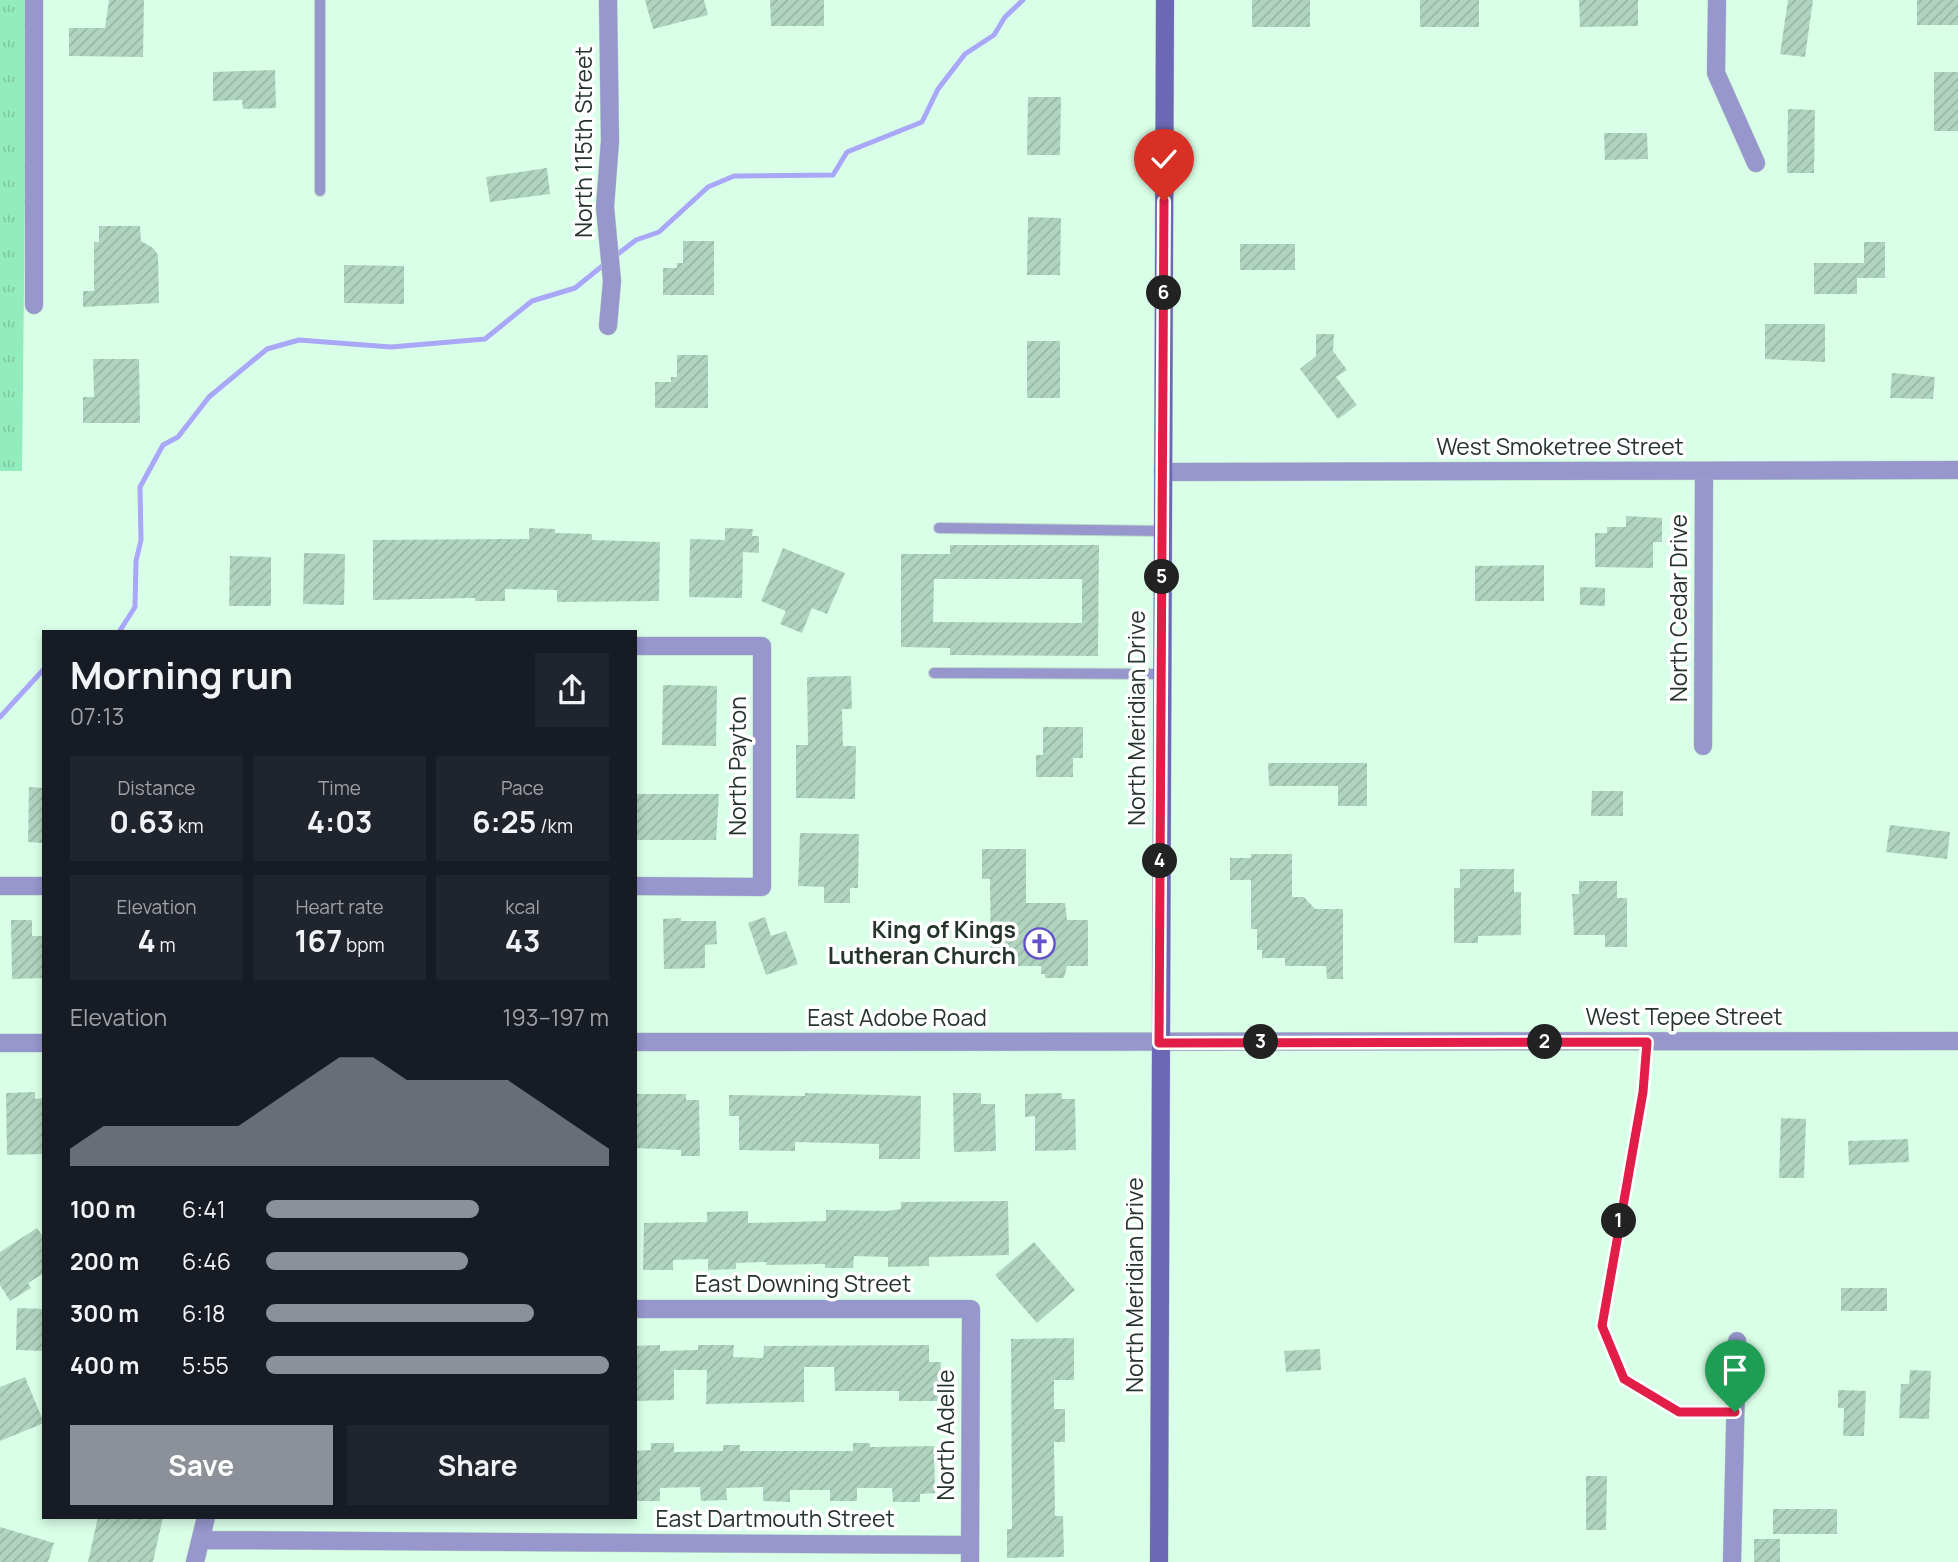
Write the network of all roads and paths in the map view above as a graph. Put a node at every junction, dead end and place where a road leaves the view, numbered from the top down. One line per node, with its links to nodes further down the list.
1 (34, 0): 8 (street)
2 (320, 0): 7 (lane)
3 (608, 0): 9 (street, North 115th Street)
4 (1165, 0): 12 (street, North Meridian Drive)
5 (1717, 0): 6 (street)
6 (1756, 163)
7 (320, 191)
8 (34, 305)
9 (608, 326)
10 (1958, 470): 11 (street, West Smoketree Street)
11 (1704, 471): 12 (street, West Smoketree Street); 18 (street, North Cedar Drive)
12 (1163, 472): 14 (street, North Meridian Drive)
13 (939, 528): 14 (lane)
14 (1162, 531): 17 (street, North Meridian Drive)
15 (637, 646): 21 (street, North Payton)
16 (934, 673): 17 (lane)
17 (1161, 674): 27 (street, North Meridian Drive)
18 (1703, 746)
19 (0, 886): 20 (street)
20 (42, 886)
21 (637, 886)
22 (1958, 1041): 24 (street, West Tepee Street)
23 (637, 1042): 27 (street, East Adobe Road)
24 (1647, 1042): 27 (street, West Tepee Street); 31 (lane)
25 (0, 1043): 26 (street)
26 (42, 1043)
27 (1159, 1043): 36 (street, North Meridian Drive)
28 (637, 1309): 29 (street, East Downing Street)
29 (971, 1309): 34 (street, North Adelle)
30 (1737, 1341): 31 (street)
31 (1735, 1412): 37 (street)
32 (206, 1519): 33 (street)
33 (202, 1541): 34 (street, East Dartmouth Street); 35 (street)
34 (970, 1553)
35 (195, 1562)
36 (1159, 1562)
37 (1732, 1562)

